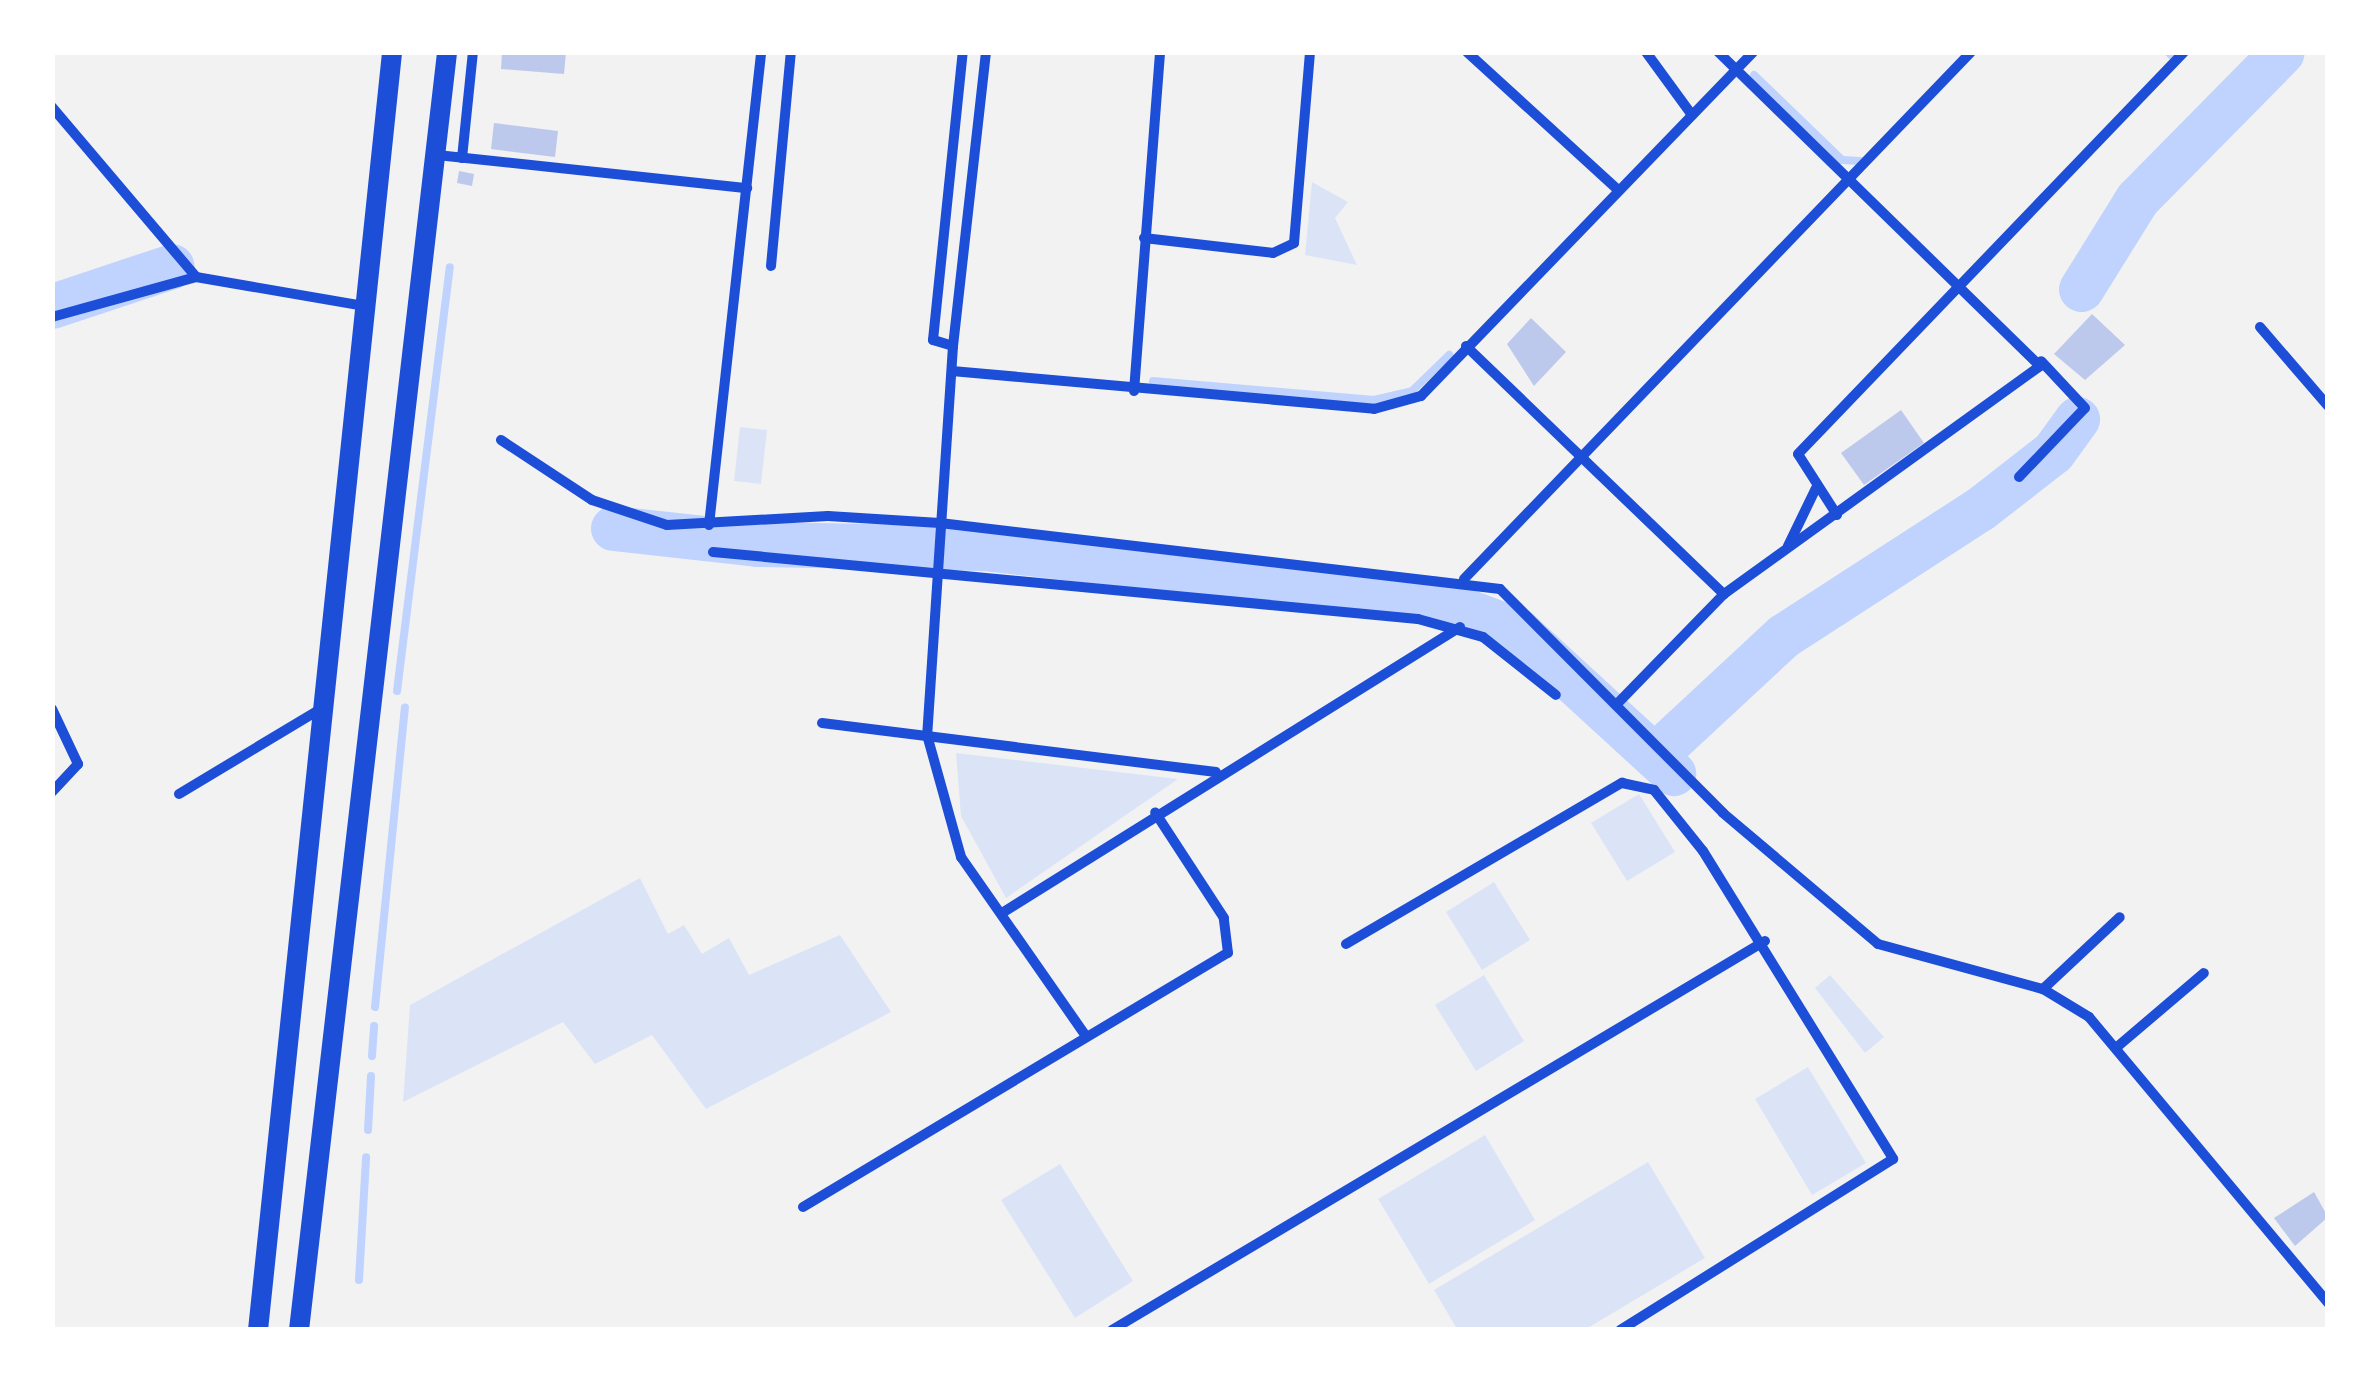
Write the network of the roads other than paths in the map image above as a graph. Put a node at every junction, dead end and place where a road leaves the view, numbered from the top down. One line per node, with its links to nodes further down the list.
1 (392, 52): 30 (main road)
2 (446, 52): 21 (main road)
3 (473, 52): 22 (street)
4 (762, 52): 24 (street)
5 (791, 52): 27 (street)
6 (963, 52): 19 (street)
7 (986, 52): 20 (street)
8 (1160, 52): 26 (street)
9 (1310, 52): 26 (street)
10 (1467, 52): 25 (street)
11 (1646, 52): 18 (street)
12 (1718, 52): 16 (street)
13 (1753, 52): 16 (street)
14 (1971, 52): 23 (street)
15 (2184, 52): 29 (street)
16 (1735, 71): 18 (street); 23 (street)
17 (52, 107): 28 (street)
18 (1692, 115): 25 (street)
19 (954, 129): 20 (street); 33 (street)
20 (977, 130): 33 (street)
21 (437, 156): 22 (street); 71 (main road)
22 (462, 158): 24 (street)
23 (1853, 177): 29 (street); 40 (street)
24 (747, 188): 45 (street)
25 (1618, 190): 34 (street)
26 (1144, 238): 37 (street)
27 (770, 266)
28 (196, 277): 30 (street); 31 (street)
29 (1957, 282): 35 (street); 42 (street)
30 (364, 306): 54 (main road)
31 (52, 317)
32 (2260, 327): 38 (street)
33 (953, 346): 36 (street)
34 (1466, 346): 37 (street); 40 (street)
35 (2040, 361): 41 (street); 43 (street)
36 (952, 371): 37 (street); 44 (street)
37 (1134, 391)
38 (2328, 406)
39 (501, 440): 45 (street)
40 (1581, 456): 49 (street); 50 (street)
41 (2019, 477)
42 (1816, 488): 43 (street); 46 (street)
43 (1837, 515): 46 (street)
44 (940, 523): 45 (street); 48 (street); 49 (street)
45 (710, 525)
46 (1786, 548): 50 (street)
47 (713, 552): 48 (street)
48 (935, 573): 51 (street); 57 (street)
49 (1464, 579): 53 (street)
50 (1724, 594): 53 (street)
51 (1460, 627): 52 (street); 58 (street)
52 (1556, 695)
53 (1616, 705): 67 (street)
54 (325, 706): 60 (street); 70 (main road)
55 (52, 709): 59 (street)
56 (822, 724): 57 (street)
57 (927, 735): 58 (street); 62 (street)
58 (1217, 772): 61 (street)
59 (52, 792)
60 (180, 794)
61 (1155, 812): 62 (street); 68 (street)
62 (1002, 914): 68 (street)
63 (2120, 917): 67 (street)
64 (1765, 941): 65 (street); 76 (street); 77 (street)
65 (1346, 944)
66 (2204, 974): 69 (street)
67 (2043, 989): 69 (street)
68 (1084, 1033): 72 (street)
69 (2117, 1047): 73 (street)
70 (278, 1195): 71 (main road); 74 (main road)
71 (314, 1200): 75 (main road)
72 (803, 1207)
73 (2328, 1303)
74 (258, 1330)
75 (299, 1330)
76 (1112, 1330)
77 (1620, 1330)

